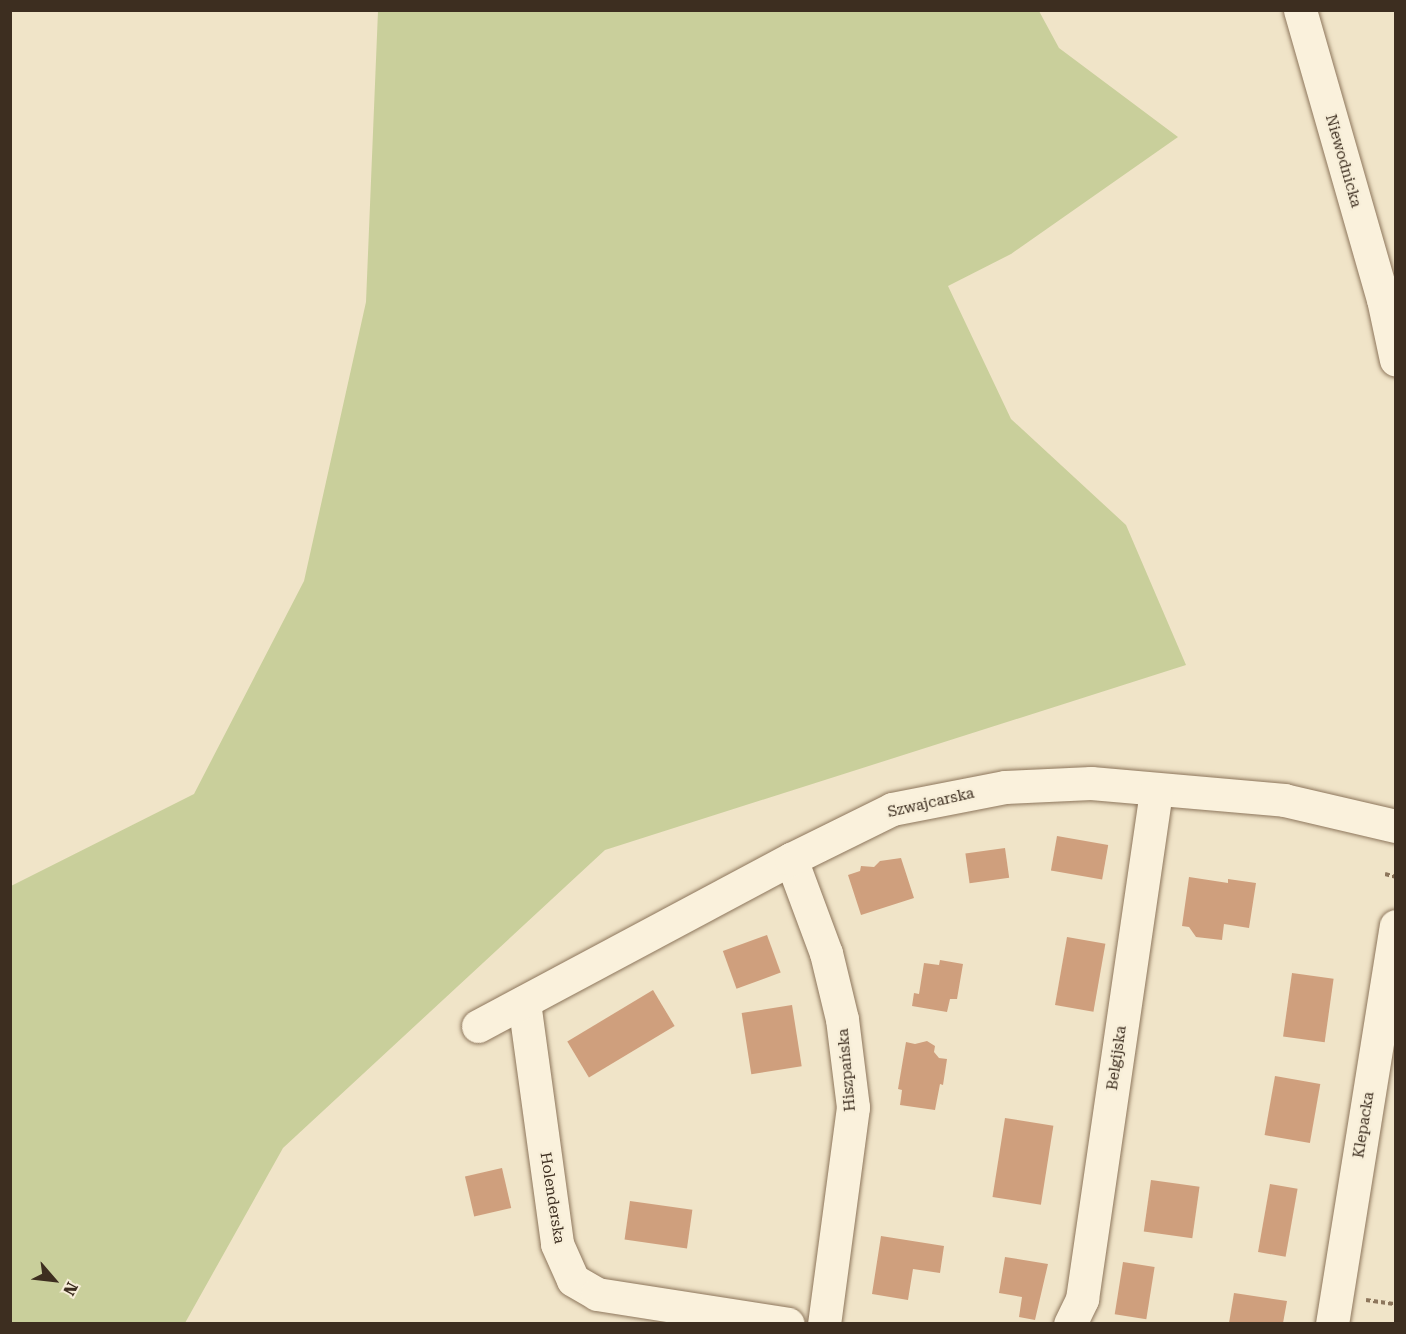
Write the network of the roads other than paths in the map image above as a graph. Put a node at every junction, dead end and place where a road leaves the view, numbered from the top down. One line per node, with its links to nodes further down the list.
1 (1300, 10): 2 (street, Niewodnicka)
2 (1389, 298): 3 (street)
3 (1395, 360)
4 (1156, 791): 5 (street, Szwajcarska); 6 (street, Szwajcarska); 12 (street, Belgijska)
5 (1395, 826)
6 (791, 859): 8 (street, Szwajcarska); 11 (street, Hiszpańska)
7 (1395, 926): 13 (street, Klepacka)
8 (524, 1002): 9 (street, Szwajcarska); 10 (street, Holenderska)
9 (478, 1026)
10 (788, 1323)
11 (824, 1323)
12 (1070, 1323)
13 (1332, 1323)

